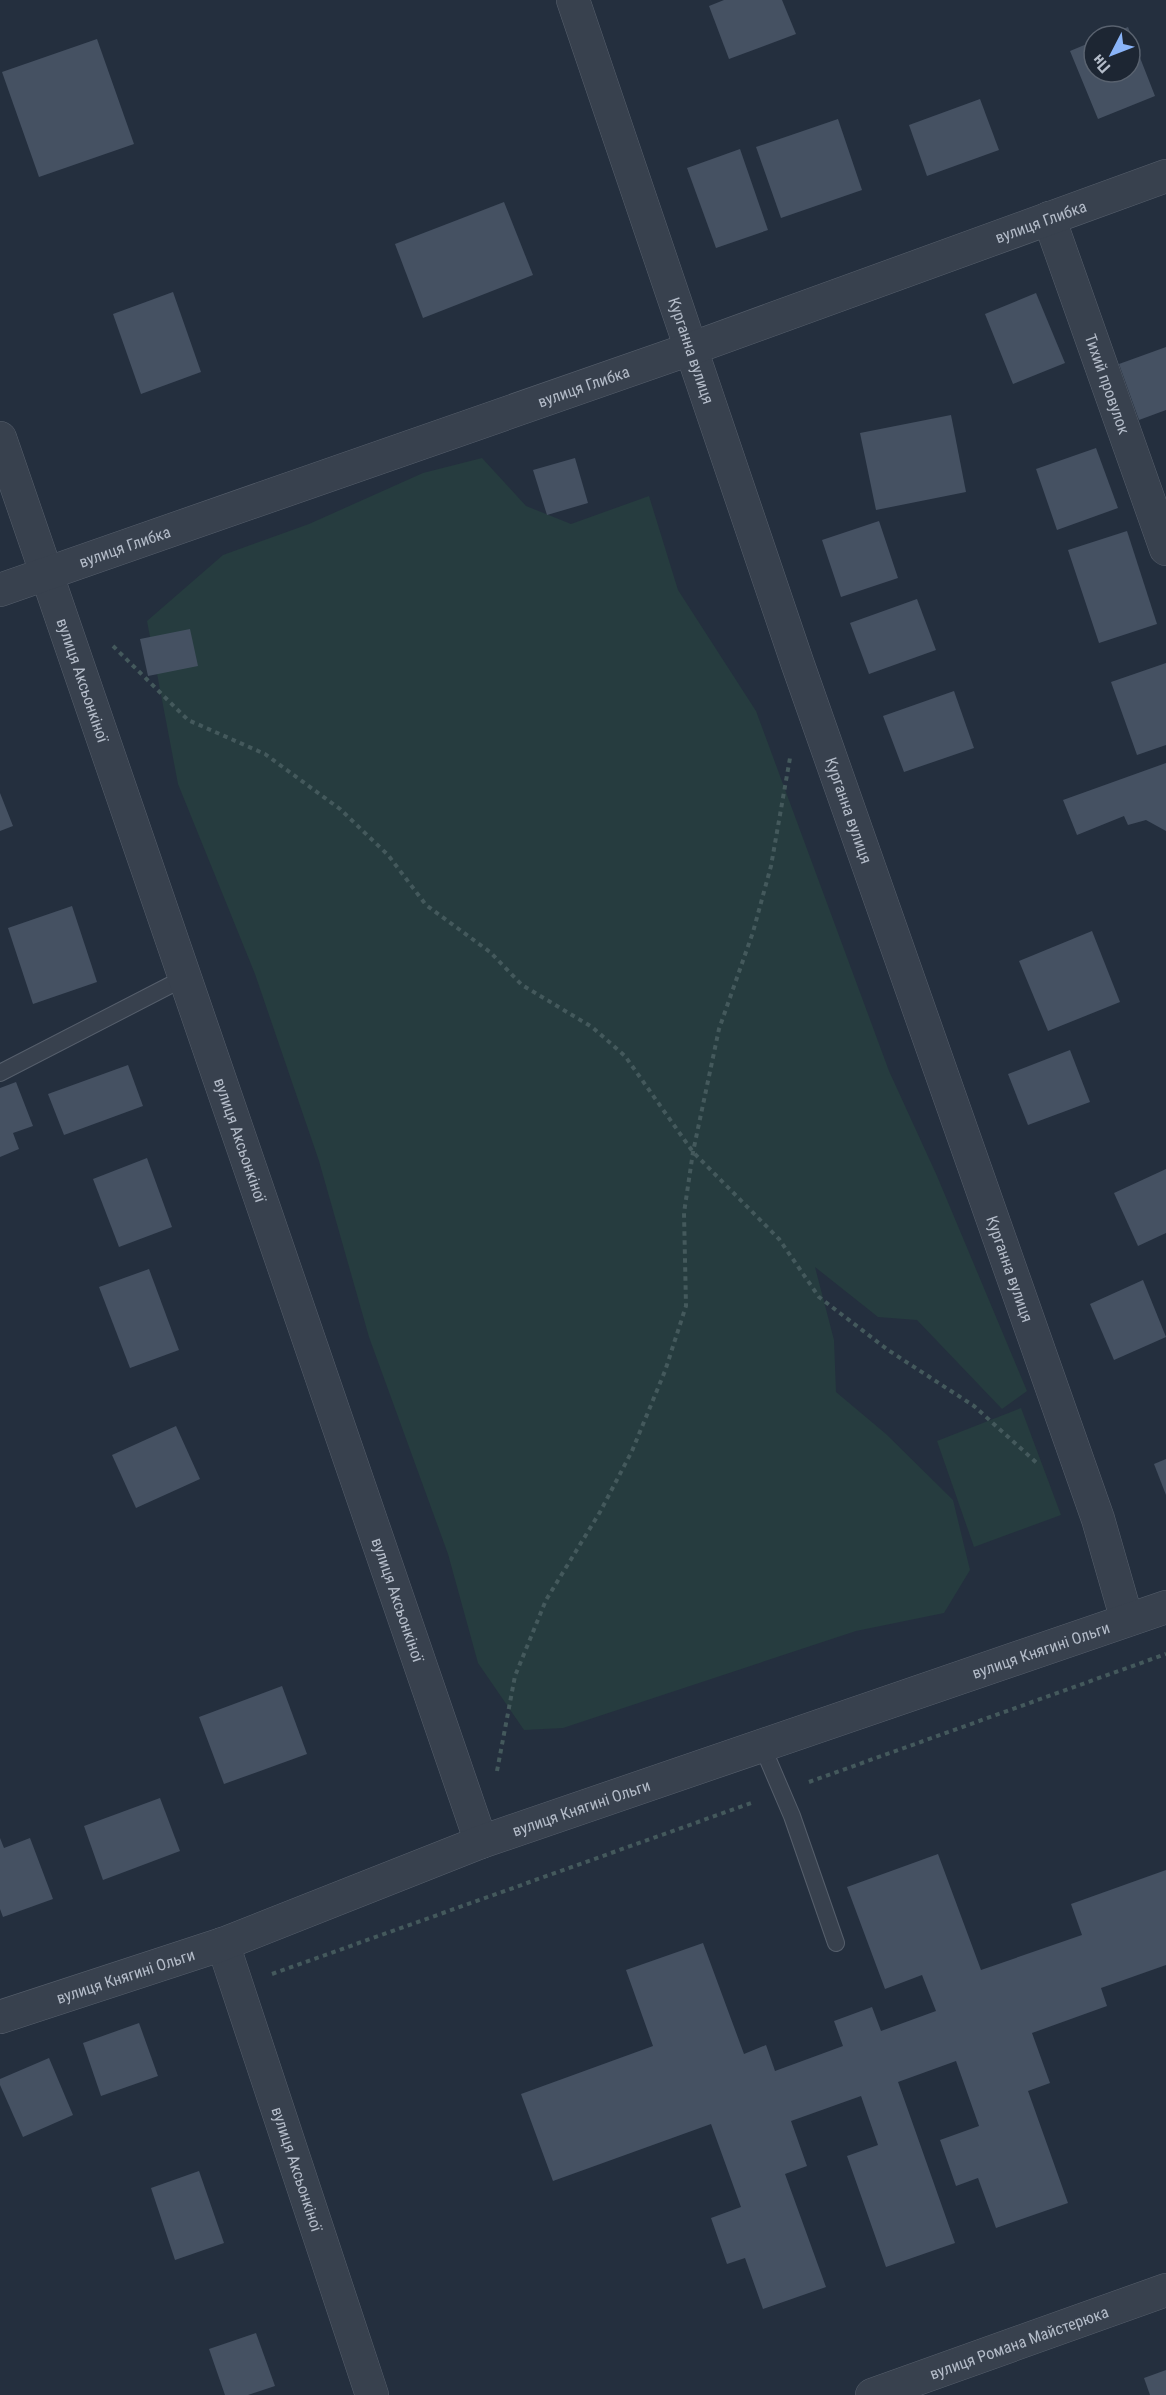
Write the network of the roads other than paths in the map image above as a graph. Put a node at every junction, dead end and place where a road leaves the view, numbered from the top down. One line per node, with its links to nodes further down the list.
1 (573, 0): 4 (street, Курганна вулиця)
2 (1166, 176): 3 (street, вулиця Глибка)
3 (1049, 219): 4 (street, вулиця Глибка); 6 (street, Тихий провулок)
4 (693, 348): 7 (street, вулиця Глибка); 12 (street, Курганна вулиця)
5 (0, 438): 7 (street, вулиця Аксьонкіної)
6 (1166, 549)
7 (48, 573): 8 (street, вулиця Глибка); 9 (street, вулиця Аксьонкіної)
8 (0, 590)
9 (186, 977): 10 (lane); 14 (street, вулиця Аксьонкіної)
10 (0, 1073)
11 (1166, 1607): 12 (street, вулиця Княгині Ольги)
12 (1127, 1620): 13 (street, вулиця Княгині Ольги)
13 (763, 1748): 14 (street, вулиця Княгині Ольги); 15 (lane)
14 (481, 1842): 16 (street, вулиця Княгині Ольги)
15 (836, 1943)
16 (223, 1944): 17 (street, вулиця Княгині Ольги); 19 (street, вулиця Аксьонкіної)
17 (0, 2017)
18 (1166, 2290): 20 (street, вулиця Романа Майстерюка)
19 (372, 2395)
20 (872, 2395)

